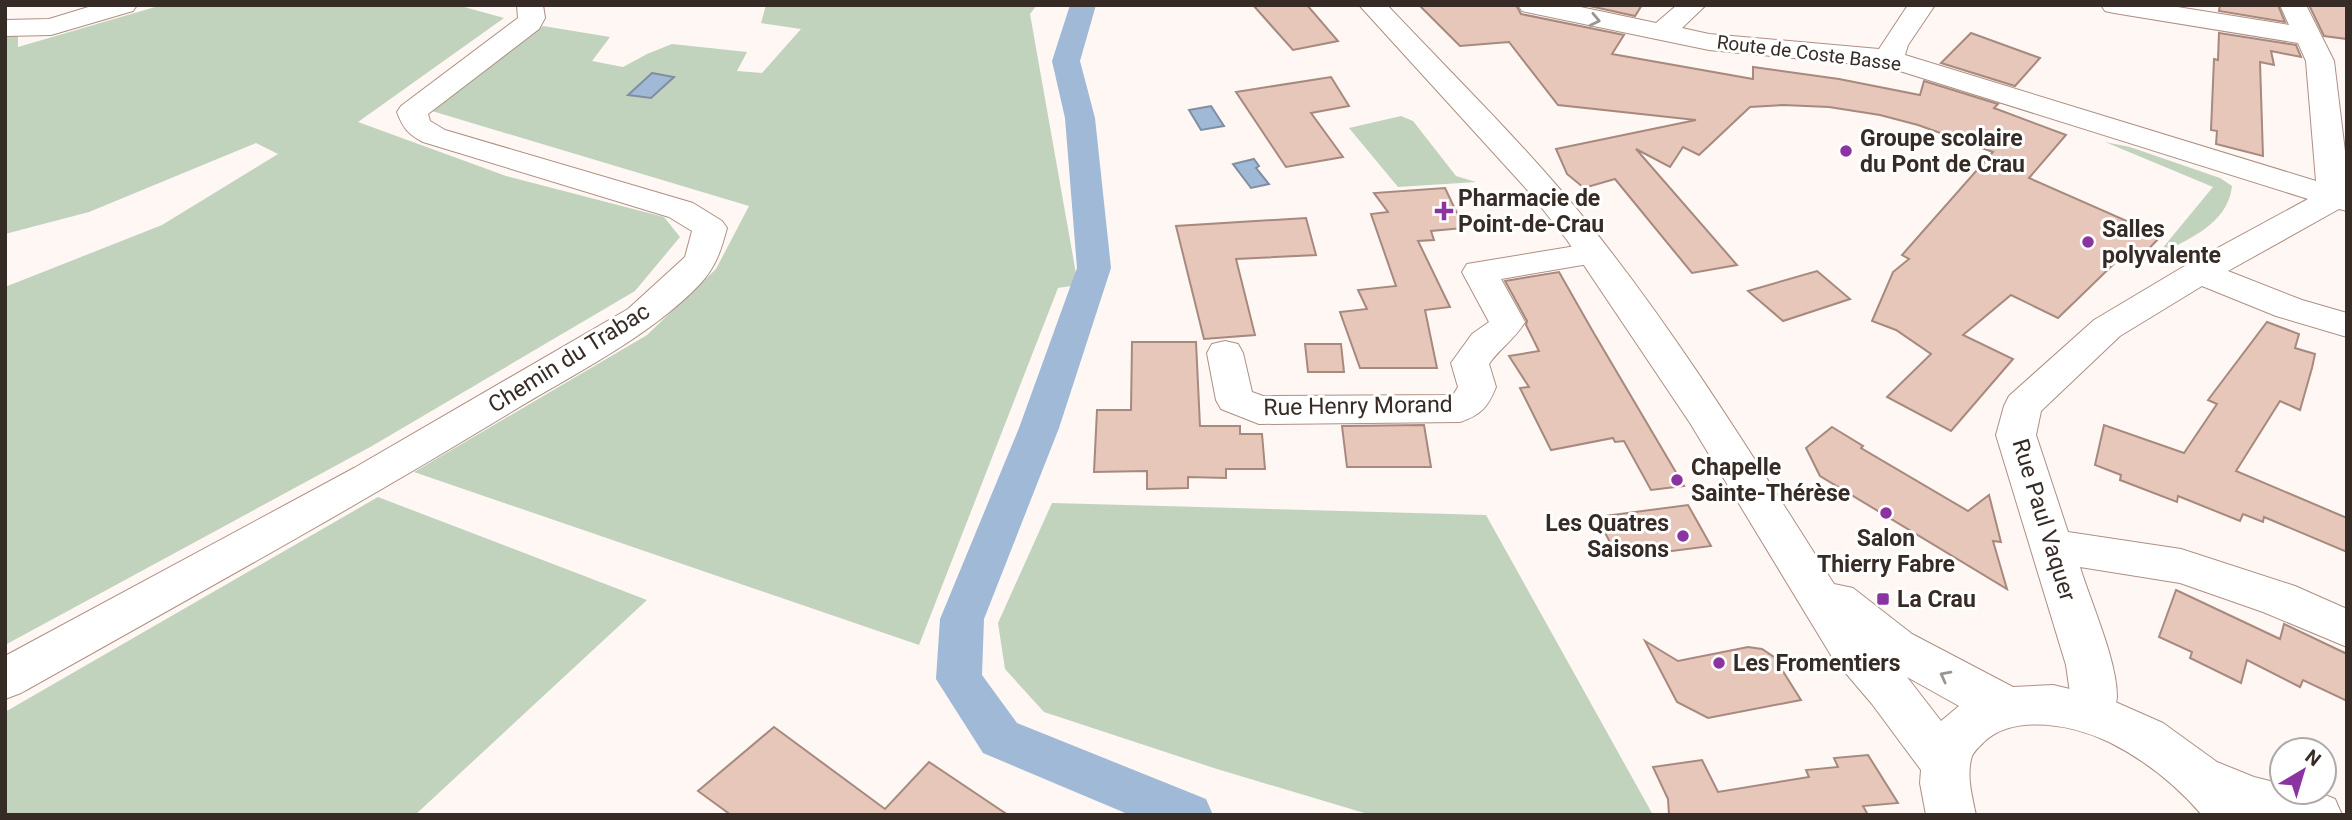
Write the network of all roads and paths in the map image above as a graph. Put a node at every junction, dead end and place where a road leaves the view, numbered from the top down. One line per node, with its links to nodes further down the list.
1 (124, 5): 9 (street)
2 (530, 5): 23 (street, Chemin du Trabac)
3 (1373, 5): 16 (street)
4 (1531, 5): 10 (street, Route de Coste Basse, one-way to 10)
5 (1693, 5): 10 (street)
6 (1922, 5): 12 (street)
7 (2114, 5): 11 (street)
8 (2293, 5): 11 (street)
9 (17, 28)
10 (1660, 33): 12 (street, Route de Coste Basse)
11 (2310, 37): 14 (street)
12 (1890, 59): 13 (street, Route de Coste Basse)
13 (2244, 169): 14 (street, Route de Coste Basse); 15 (street, Route de Coste Basse)
14 (2342, 196): 15 (street, Rue Paul Vaquer)
15 (2278, 230): 17 (street, Rue Paul Vaquer)
16 (1594, 254): 19 (street, Rue Henry Morand); 21 (street)
17 (2200, 272): 18 (street); 20 (street, Rue Paul Vaquer)
18 (2347, 325)
19 (1225, 353)
20 (2050, 546): 22 (street); 25 (street, Rue Paul Vaquer)
21 (1797, 564): 24 (street, one-way to 21); 26 (street)
22 (2347, 629)
23 (5, 679)
24 (2006, 706): 25 (street); 26 (street)
25 (2083, 711): 27 (street)
26 (1944, 762): 28 (street)
27 (2199, 778): 29 (street); 30 (street)
28 (1951, 815)
29 (2233, 815)
30 (2317, 815)

